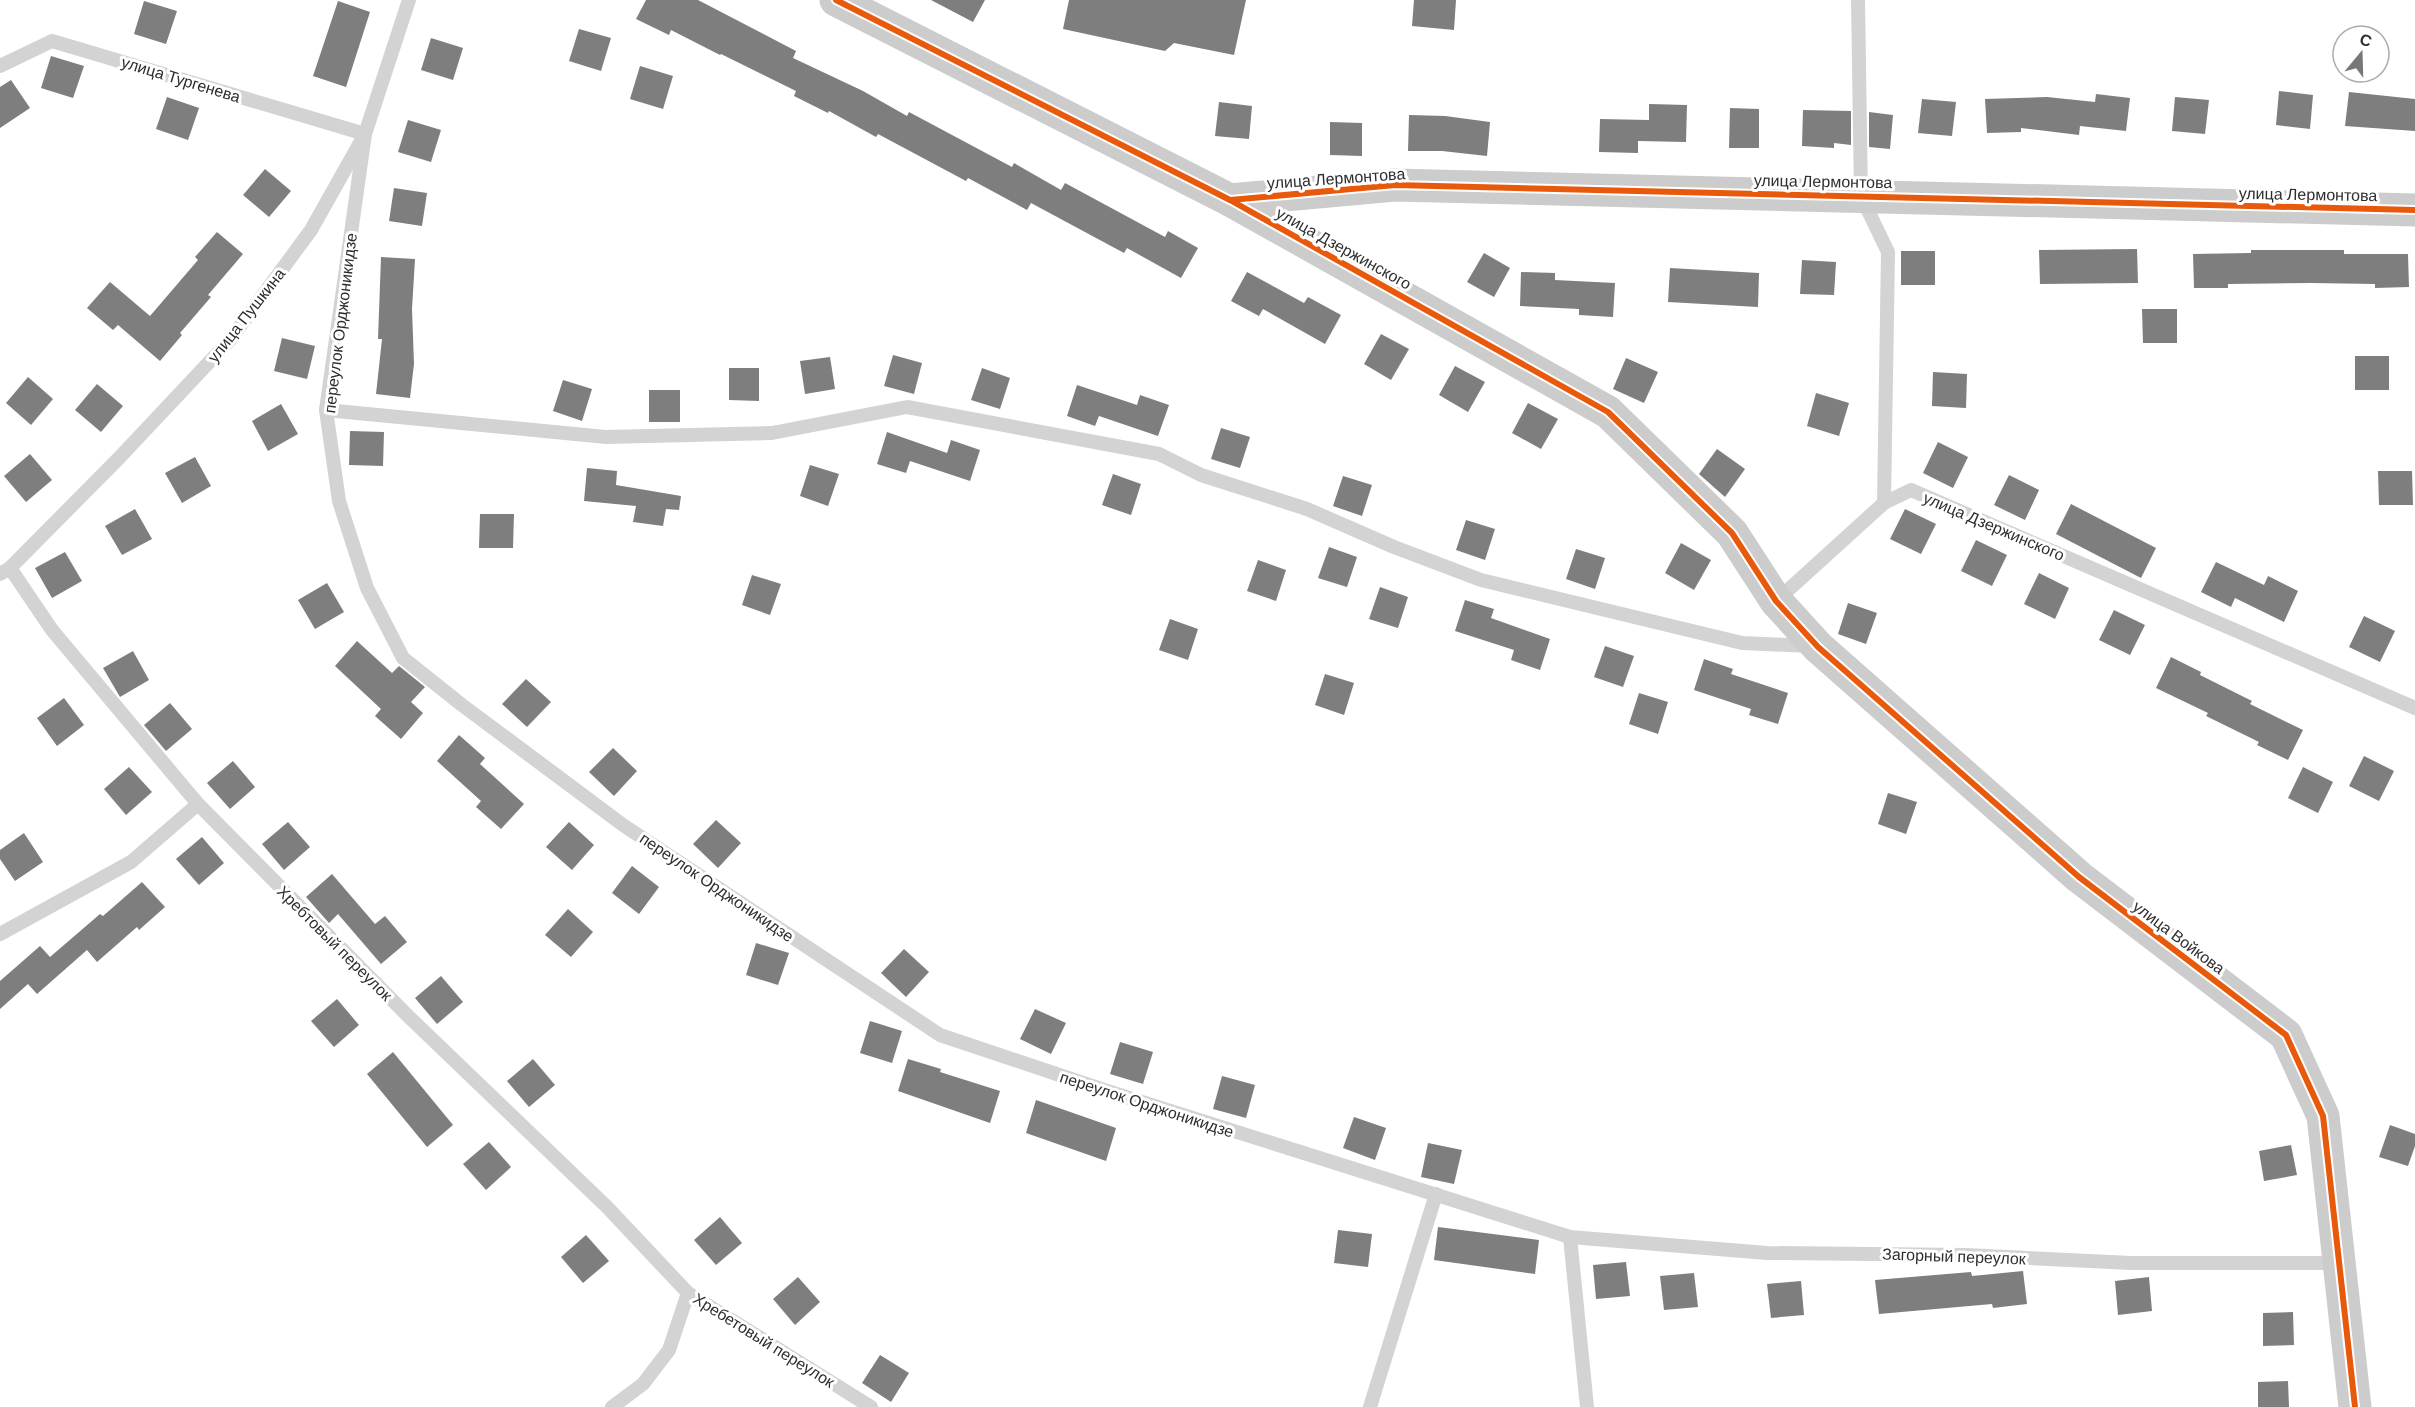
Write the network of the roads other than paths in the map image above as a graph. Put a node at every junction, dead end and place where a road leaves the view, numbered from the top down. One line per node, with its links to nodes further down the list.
1 (409, 0): 5 (lane, улица Пушкина)
2 (836, 0): 7 (street, улица Дзержинского)
3 (1858, 0): 6 (lane)
4 (0, 66): 5 (lane, улица Тургенева)
5 (365, 134): 9 (lane, переулок Орджоникидзе); 11 (lane, улица Пушкина)
6 (1861, 196): 7 (street, улица Лермонтова); 8 (street, улица Лермонтова); 10 (lane)
7 (1230, 200): 12 (street, улица Дзержинского)
8 (2415, 210)
9 (326, 410): 13 (lane); 17 (lane, переулок Орджоникидзе)
10 (1884, 503): 12 (lane, улица Дзержинского); 14 (lane, улица Дзержинского)
11 (5, 571): 15 (lane, Хребтовый переулок)
12 (1776, 601): 13 (street, улица Войкова)
13 (1818, 647): 19 (street, улица Войкова)
14 (2415, 708)
15 (198, 804): 16 (lane); 20 (lane, Хребтовый переулок)
16 (0, 934)
17 (1436, 1194): 18 (lane, переулок Орджоникидзе); 23 (lane)
18 (1570, 1237): 19 (lane, Загорный переулок); 24 (lane)
19 (2339, 1263): 25 (street, улица Войкова)
20 (688, 1293): 21 (lane); 22 (lane, Хребетовый переулок)
21 (612, 1407)
22 (871, 1407)
23 (1370, 1407)
24 (1587, 1407)
25 (2355, 1407)

